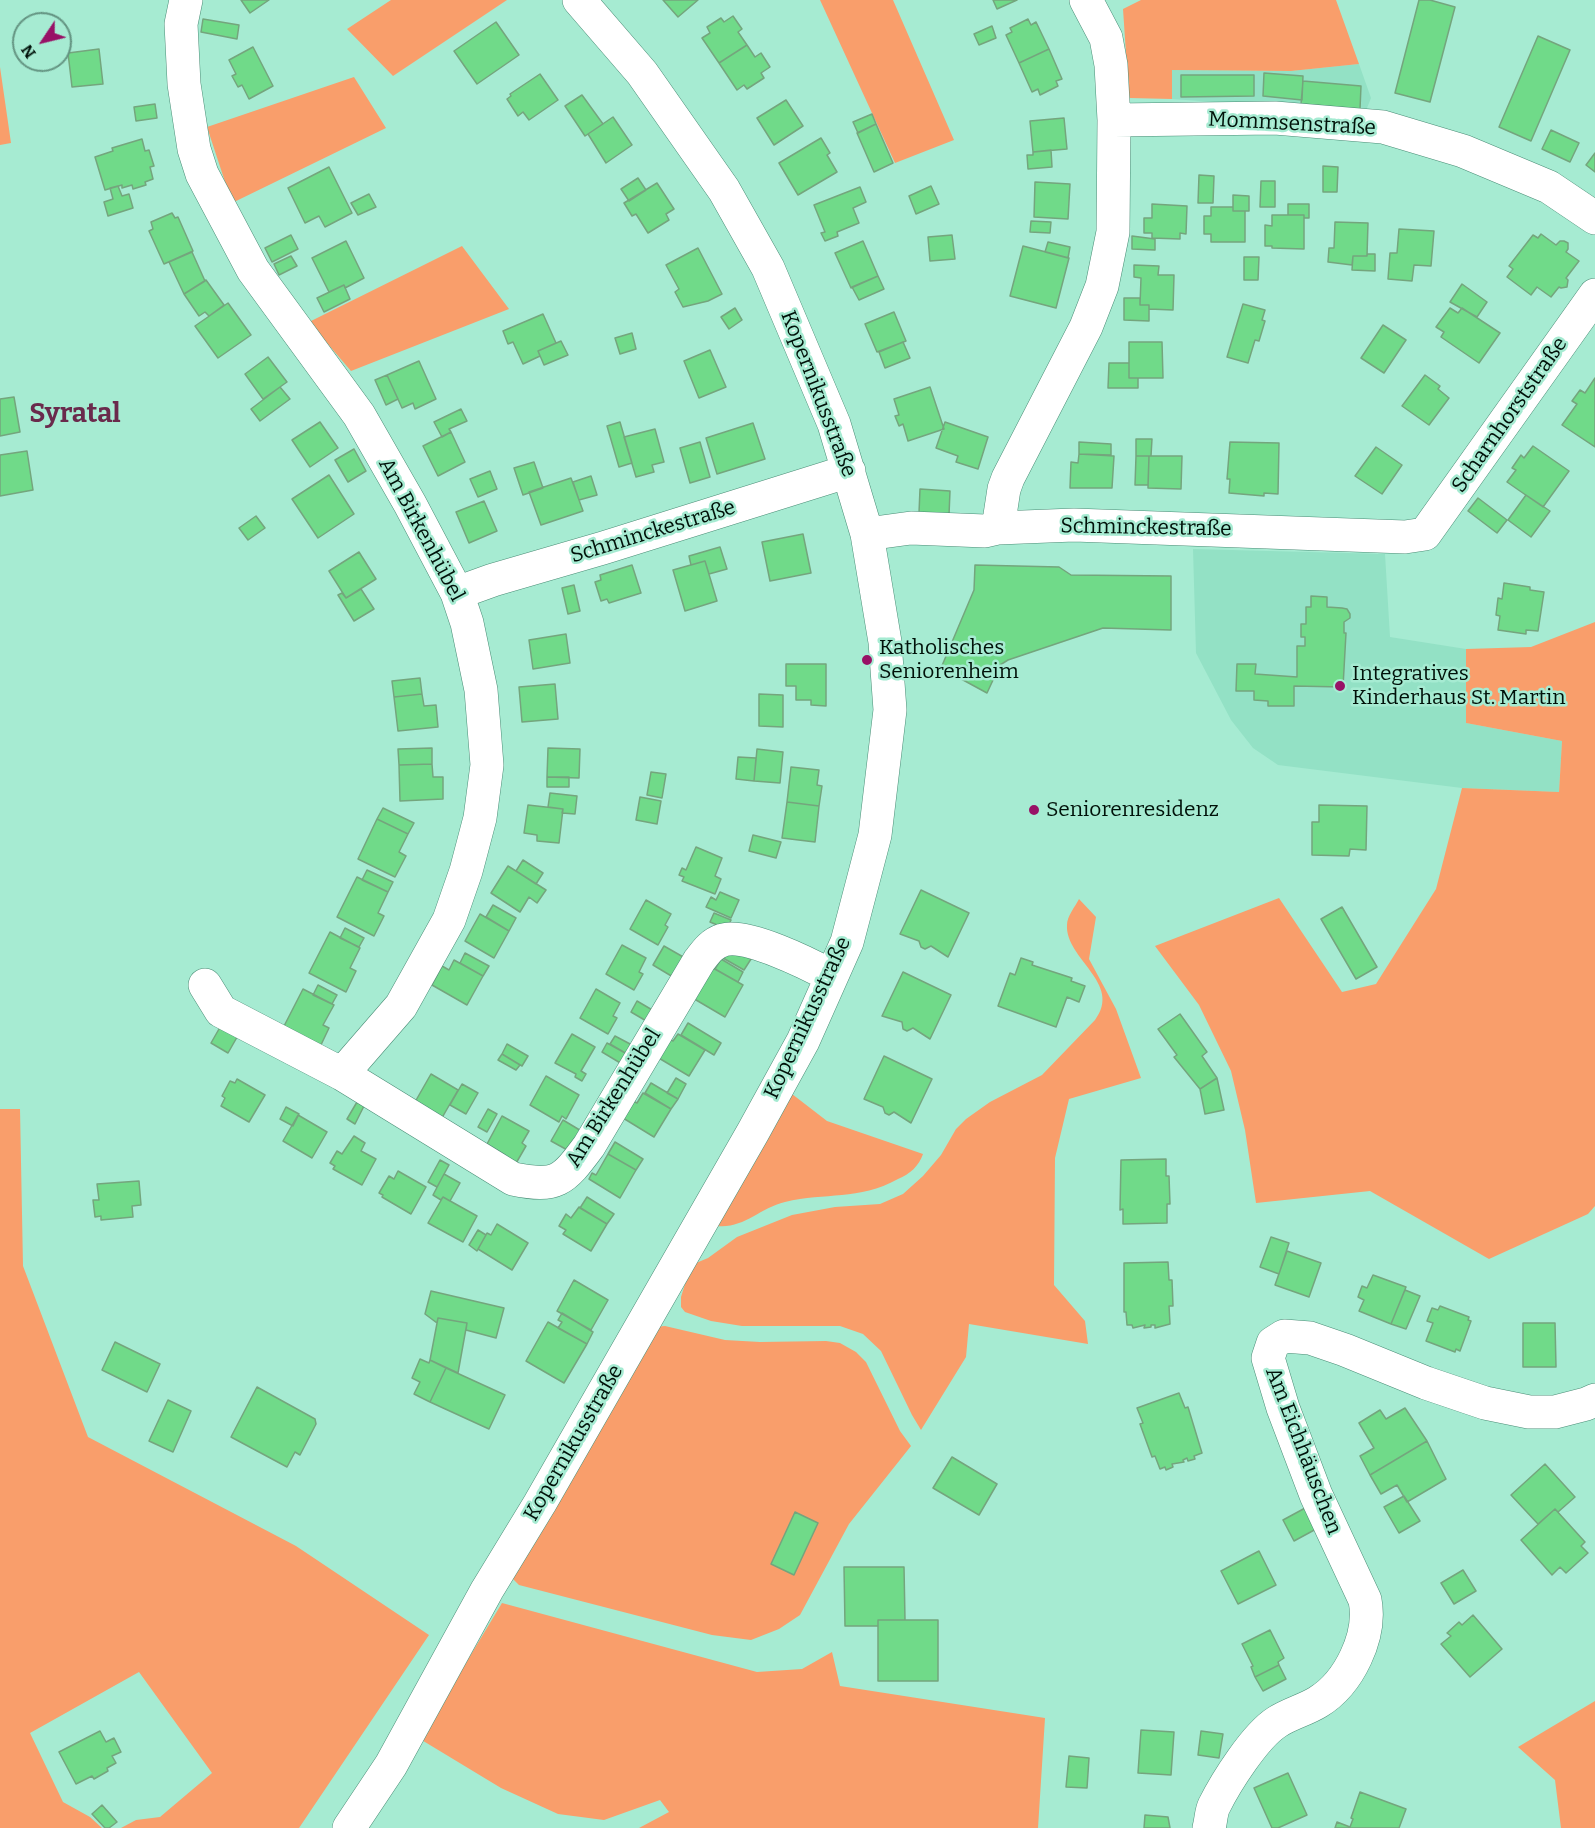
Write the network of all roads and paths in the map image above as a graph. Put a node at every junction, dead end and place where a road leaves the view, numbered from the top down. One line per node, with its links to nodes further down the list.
1 (186, 0): 11 (street, Am Birkenhübel)
2 (579, 0): 7 (street, Kopernikusstraße)
3 (1086, 0): 4 (street)
4 (1114, 120): 5 (street, Mommsenstraße); 8 (street)
5 (1595, 218)
6 (1595, 295): 10 (street, Scharnhorststraße)
7 (849, 471): 9 (street, Kopernikusstraße); 11 (street, Schminckestraße)
8 (998, 528): 9 (street, Schminckestraße); 10 (street, Schminckestraße)
9 (867, 534): 12 (street, Kopernikusstraße)
10 (1425, 534)
11 (457, 593): 14 (street, Am Birkenhübel)
12 (831, 976): 14 (street, Am Birkenhübel); 16 (street, Kopernikusstraße)
13 (205, 985): 14 (street, Am Birkenhübel)
14 (342, 1074)
15 (1595, 1400): 17 (street, Am Eichhäuschen)
16 (349, 1828)
17 (1209, 1828)

